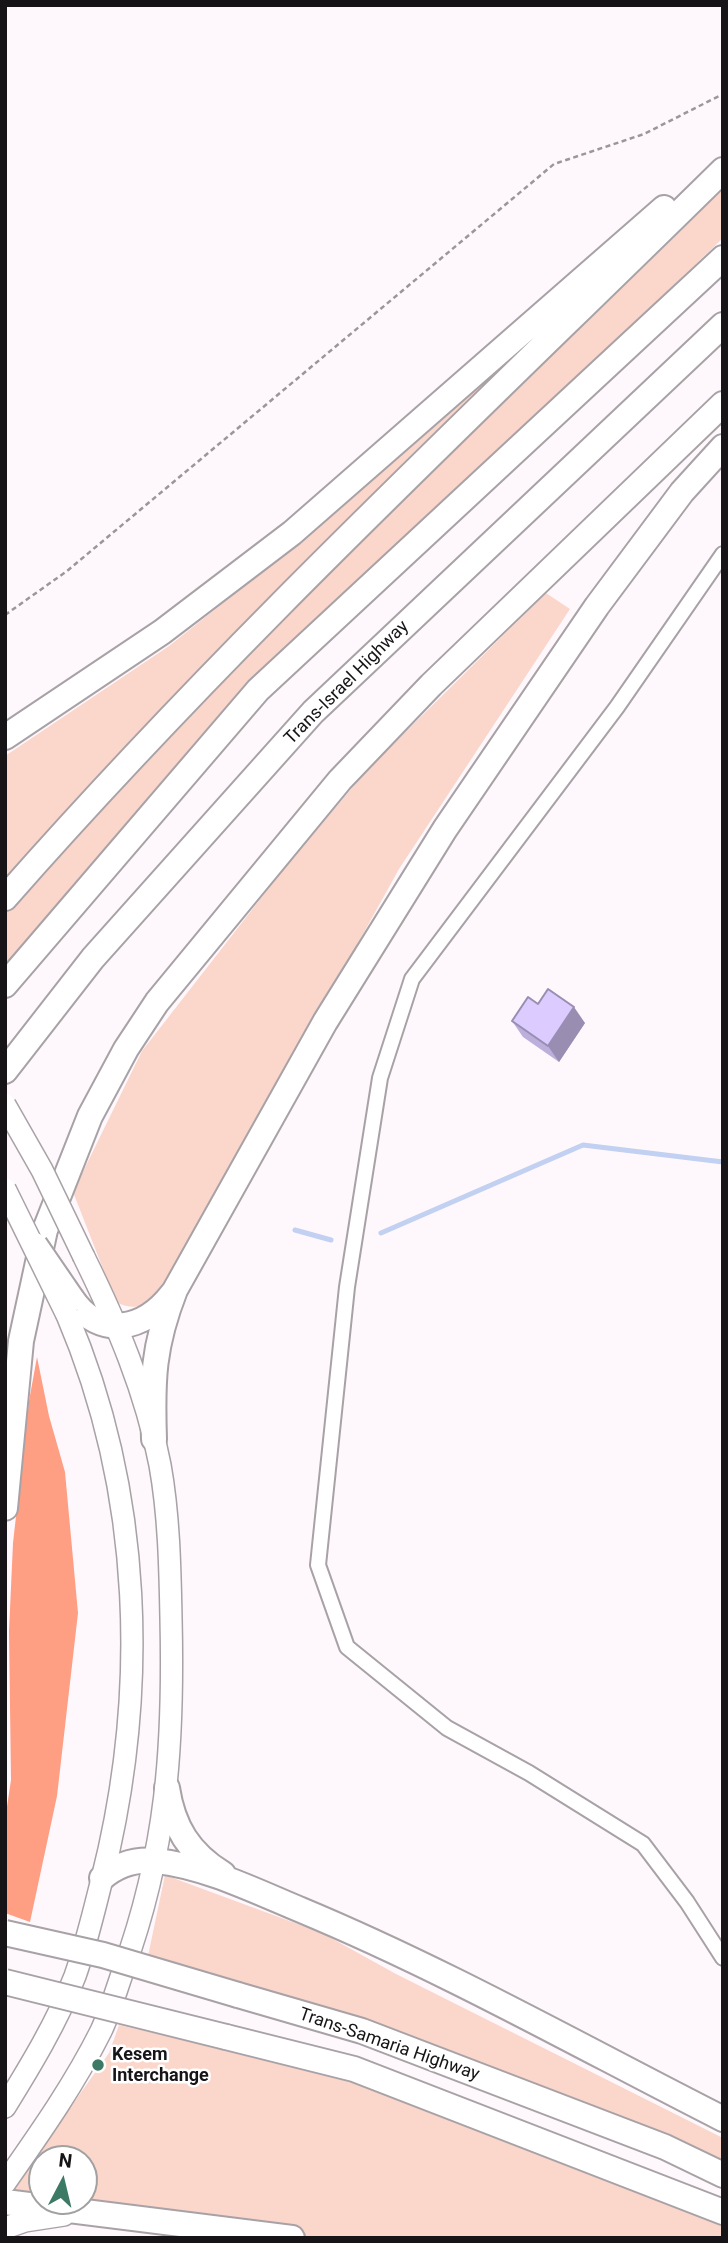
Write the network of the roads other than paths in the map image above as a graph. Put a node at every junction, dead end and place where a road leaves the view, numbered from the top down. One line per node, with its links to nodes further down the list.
1 (723, 157): 8 (highway)
2 (723, 170): 9 (highway)
3 (723, 258): 10 (highway)
4 (723, 325): 11 (highway, Trans-Israel Highway)
5 (723, 404): 19 (highway)
6 (723, 447): 15 (highway)
7 (723, 554): 25 (street)
8 (5, 737)
9 (5, 898)
10 (5, 985)
11 (5, 1072)
12 (5, 1105): 17 (main road, bridge)
13 (5, 1189): 14 (main road, bridge)
14 (35, 1245): 16 (highway, bridge)
15 (175, 1290): 17 (highway); 18 (highway)
16 (70, 1307): 17 (highway); 22 (main road)
17 (117, 1327): 18 (main road)
18 (154, 1439): 20 (main road)
19 (5, 1508)
20 (167, 1788): 21 (main road); 23 (highway)
21 (156, 1861): 22 (highway); 23 (highway); 30 (main road)
22 (102, 1878): 27 (main road)
23 (241, 1886): 28 (highway)
24 (5, 1933): 29 (highway, Trans-Samaria Highway, bridge)
25 (723, 1958)
26 (5, 1982): 33 (highway, Trans-Samaria Highway, bridge)
27 (5, 2106)
28 (723, 2119)
29 (723, 2175)
30 (5, 2183)
31 (5, 2202): 32 (highway)
32 (28, 2206)
33 (723, 2212)
34 (66, 2215): 36 (main road)
35 (92, 2215): 37 (highway)
36 (5, 2228)
37 (292, 2238)

